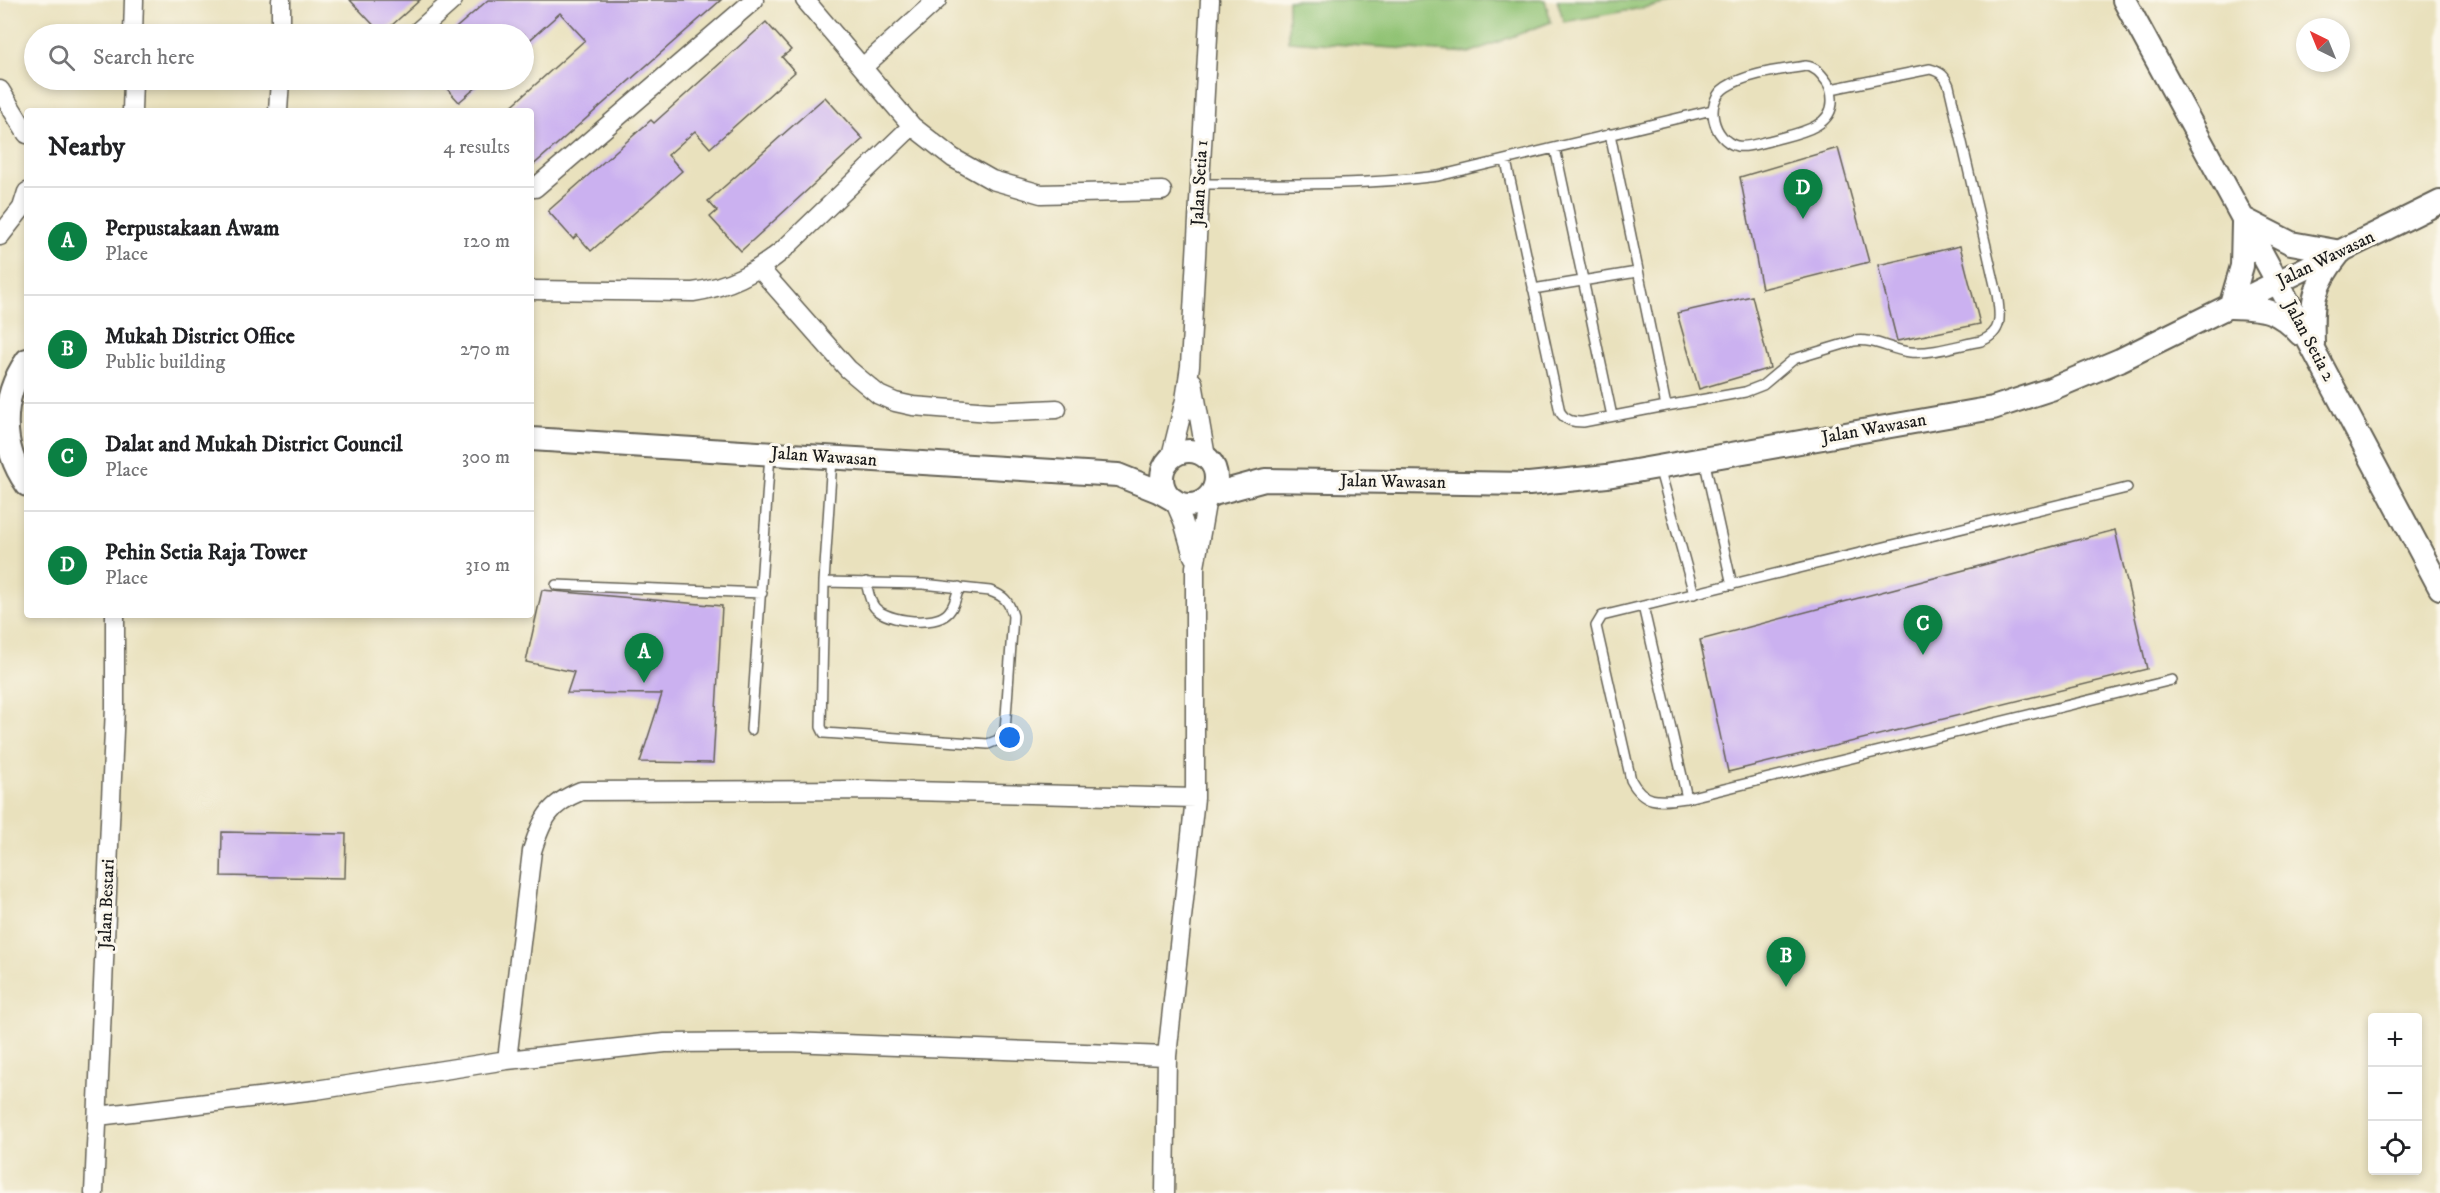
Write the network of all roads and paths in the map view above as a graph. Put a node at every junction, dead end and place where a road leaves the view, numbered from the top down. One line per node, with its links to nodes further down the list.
1 (134, 0): 9 (street)
2 (281, 0): 10 (street)
3 (453, 0): 11 (street)
4 (754, 0): 26 (street)
5 (805, 0): 12 (street)
6 (937, 0): 12 (street)
7 (1210, 0): 25 (street, Jalan Setia 1)
8 (2124, 0): 30 (street, Jalan Setia 2)
9 (133, 24)
10 (281, 24)
11 (426, 24)
12 (863, 68): 20 (street)
13 (1831, 89): 19 (lane); 19 (lane); 43 (lane)
14 (0, 90): 21 (street)
15 (133, 90): 17 (street)
16 (279, 90): 18 (street)
17 (132, 108)
18 (278, 108)
19 (1712, 110): 22 (lane)
20 (912, 126): 27 (street); 33 (street)
21 (24, 129)
22 (1610, 134): 23 (lane); 34 (lane)
23 (1555, 148): 24 (lane); 35 (lane)
24 (1506, 161): 25 (lane); 37 (lane)
25 (1200, 184): 41 (street, Jalan Setia 1)
26 (535, 188)
27 (1162, 191)
28 (24, 202): 31 (street)
29 (2440, 202): 32 (street, Jalan Wawasan)
30 (2243, 218): 32 (street); 36 (street, Jalan Setia 2); 39 (street)
31 (0, 236)
32 (2341, 252): 36 (street, Jalan Wawasan); 40 (street)
33 (760, 269): 38 (street); 44 (street)
34 (1637, 272): 35 (lane); 43 (lane)
35 (1584, 281): 37 (lane); 45 (lane)
36 (2278, 283): 39 (street, Jalan Wawasan); 40 (street, Jalan Setia 2)
37 (1533, 289): 45 (lane)
38 (534, 290)
39 (2229, 307): 40 (street); 50 (street, Jalan Wawasan)
40 (2313, 349): 65 (street, Jalan Setia 2)
41 (1190, 366): 48 (street, Jalan Setia 1); 51 (street, Jalan Setia 1)
42 (15, 368): 53 (street)
43 (1666, 406): 45 (lane)
44 (1058, 409)
45 (1612, 416)
46 (534, 439): 47 (street, Jalan Wawasan)
47 (770, 454): 49 (street, Jalan Wawasan); 66 (lane)
48 (1206, 457): 51 (street); 55 (street, Jalan Wawasan); 57 (street)
49 (832, 458): 54 (street, Jalan Wawasan); 60 (lane)
50 (1704, 459): 52 (street, Jalan Wawasan); 63 (lane)
51 (1170, 460): 54 (street, Jalan Wawasan); 58 (street)
52 (1659, 467): 55 (street, Jalan Wawasan); 67 (lane)
53 (14, 473)
54 (1118, 476): 58 (street, Jalan Wawasan)
55 (1265, 480): 57 (street, Jalan Wawasan)
56 (2127, 488): 63 (lane)
57 (1208, 496): 58 (street); 59 (street)
58 (1174, 500): 59 (street)
59 (1195, 567): 72 (street)
60 (824, 582): 61 (lane); 64 (lane)
61 (866, 582): 64 (lane); 64 (lane)
62 (556, 585): 66 (lane)
63 (1732, 585): 67 (lane)
64 (959, 587)
65 (2440, 588)
66 (762, 593): 71 (lane)
67 (1694, 594): 68 (lane)
68 (1643, 606): 73 (lane); 73 (lane)
69 (115, 618): 76 (street, Jalan Bestari)
70 (2172, 680): 73 (lane)
71 (752, 730)
72 (1195, 798): 74 (street); 75 (street)
73 (1687, 798)
74 (1167, 1056): 75 (street); 78 (street)
75 (507, 1060): 76 (street)
76 (98, 1116): 77 (street, Jalan Bestari)
77 (94, 1193)
78 (1165, 1193)

